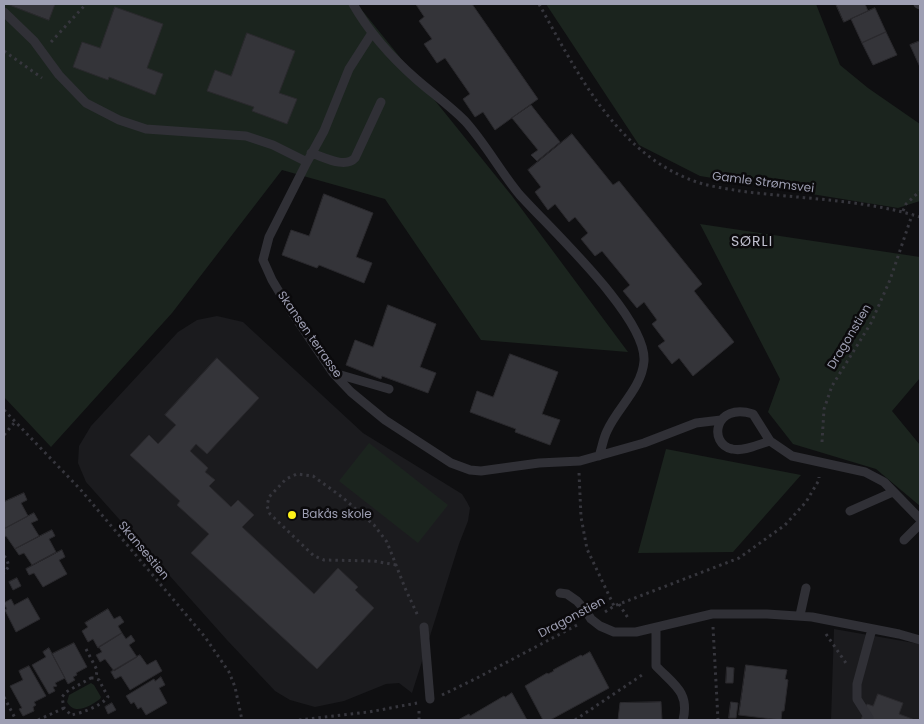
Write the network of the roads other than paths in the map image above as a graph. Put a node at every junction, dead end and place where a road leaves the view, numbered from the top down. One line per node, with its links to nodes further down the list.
1 (353, 4): 3 (lane)
2 (4, 12): 6 (lane)
3 (372, 33): 5 (lane, Skansen terrasse); 11 (lane)
4 (381, 102): 5 (lane)
5 (311, 154): 6 (lane, Skansen terrasse)
6 (306, 162): 7 (lane, Skansen terrasse)
7 (333, 373): 8 (lane); 11 (lane, Skansen terrasse)
8 (389, 389)
9 (721, 420): 10 (lane, Skansen terrasse); 10 (lane); 11 (lane, Skansen terrasse)
10 (770, 441): 12 (lane, Skansen terrasse)
11 (599, 456)
12 (893, 492): 13 (lane); 14 (lane, Skansen terrasse)
13 (850, 511)
14 (920, 518)
15 (920, 524): 16 (lane)
16 (904, 540)
17 (806, 588): 19 (lane)
18 (560, 593): 21 (lane)
19 (800, 615): 21 (lane); 22 (lane)
20 (424, 628): 24 (lane)
21 (656, 628): 26 (lane)
22 (872, 629): 23 (lane); 25 (lane)
23 (920, 640)
24 (430, 699)
25 (869, 718)
26 (683, 720)

